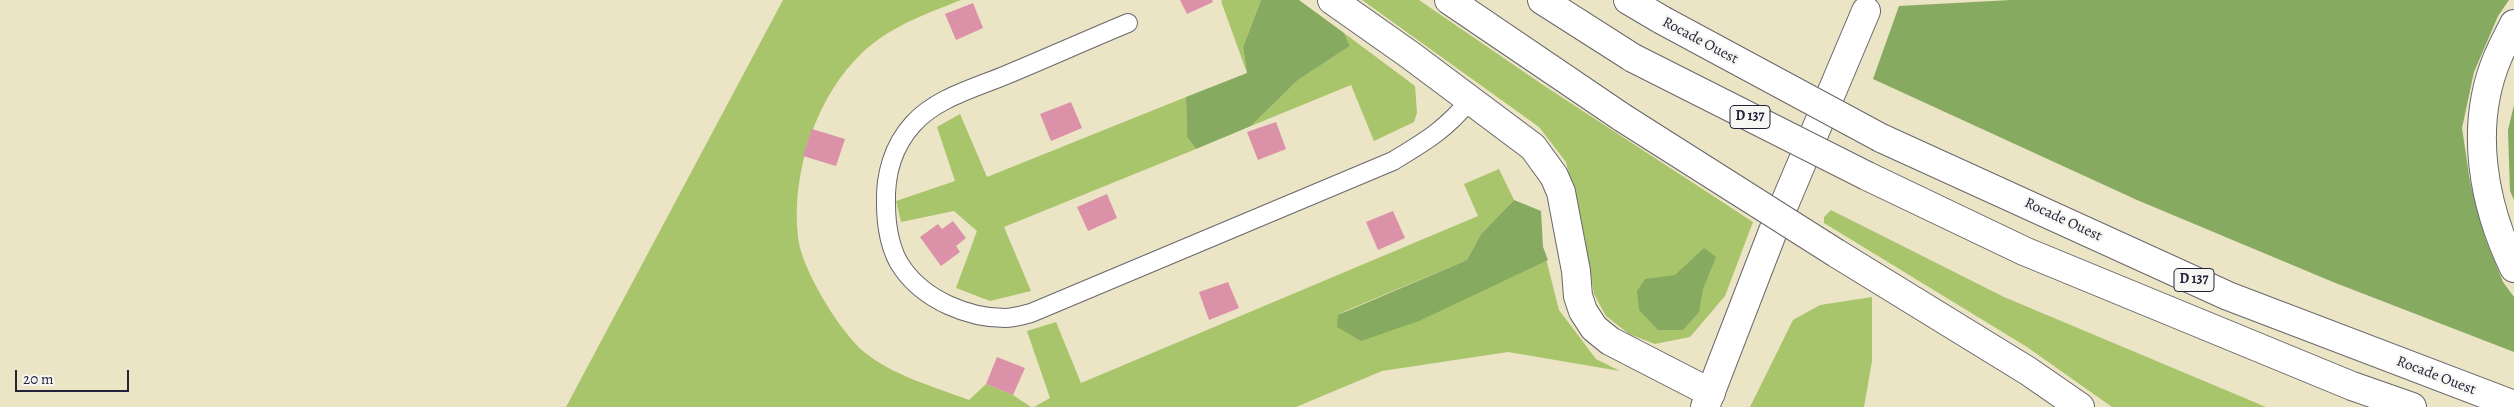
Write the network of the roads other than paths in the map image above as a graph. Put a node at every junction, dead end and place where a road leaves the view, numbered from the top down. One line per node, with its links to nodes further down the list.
1 (1332, 0): 8 (main road)
2 (1449, 0): 12 (main road, bridge)
3 (1542, 0): 13 (main road, D 137, bridge)
4 (1628, 0): 11 (main road, Rocade Ouest / D 137, bridge)
5 (1866, 11): 10 (main road)
6 (1128, 23): 8 (lane)
7 (2514, 24): 9 (main road)
8 (1470, 100): 10 (main road)
9 (2514, 268)
10 (1708, 400)
11 (2514, 405)
12 (2080, 407)
13 (2412, 407)

